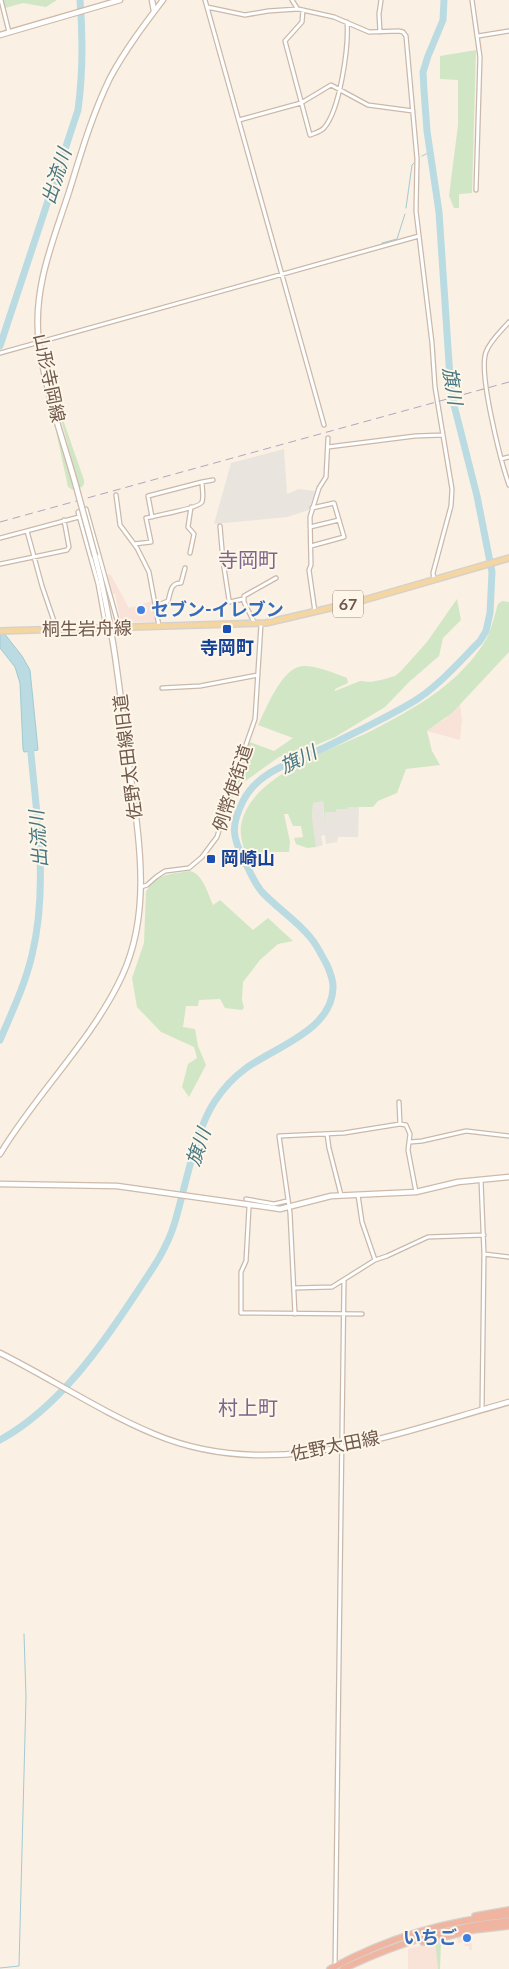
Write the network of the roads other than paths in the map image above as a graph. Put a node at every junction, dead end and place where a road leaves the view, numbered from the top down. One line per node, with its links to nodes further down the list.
1 (1, 0): 15 (street)
2 (120, 0): 15 (main road)
3 (152, 0): 12 (main road)
4 (163, 0): 12 (main road, 山形寺岡線)
5 (205, 0): 9 (street)
6 (292, 0): 10 (street)
7 (381, 0): 16 (street)
8 (472, 0): 18 (street)
9 (207, 8): 10 (street); 22 (street)
10 (298, 9): 11 (street)
11 (304, 10): 13 (street); 20 (street)
12 (154, 13): 27 (main road, 山形寺岡線)
13 (347, 22): 16 (street); 19 (street)
14 (509, 31): 18 (street)
15 (9, 32): 17 (main road)
16 (380, 32): 21 (street)
17 (0, 35)
18 (478, 36): 23 (street)
19 (339, 89): 20 (street); 20 (street); 21 (street)
20 (301, 103): 22 (street)
21 (413, 111): 24 (street)
22 (238, 120): 25 (street)
23 (476, 190)
24 (419, 236): 25 (street); 30 (street)
25 (282, 274): 27 (street); 29 (street)
26 (509, 322): 34 (street)
27 (38, 342): 28 (street); 63 (main road, 山形寺岡線, bridge)
28 (0, 353)
29 (324, 425)
30 (443, 435): 32 (street); 57 (street)
31 (328, 438): 32 (street)
32 (328, 447): 40 (street)
33 (509, 457): 34 (street)
34 (501, 459): 37 (street)
35 (213, 480): 36 (street)
36 (202, 482): 39 (street); 42 (street)
37 (509, 485)
38 (116, 495): 49 (street)
39 (190, 507): 42 (street); 51 (street)
40 (312, 508): 44 (street); 46 (street)
41 (79, 516): 43 (street); 63 (street); 63 (street)
42 (152, 517): 49 (street)
43 (64, 520): 47 (street); 52 (street)
44 (339, 520): 46 (street); 50 (street)
45 (220, 526): 58 (street)
46 (310, 527): 50 (street)
47 (27, 531): 48 (street); 52 (street)
48 (0, 538)
49 (134, 544): 59 (street)
50 (311, 546): 60 (street)
51 (190, 553)
52 (34, 556): 54 (street); 64 (street)
53 (509, 558): 57 (main road, 67)
54 (0, 564)
55 (185, 568): 59 (street)
56 (276, 578): 58 (street)
57 (434, 579): 60 (main road, 67)
58 (243, 599): 61 (street)
59 (156, 606): 62 (street)
60 (315, 612): 61 (main road, 67)
61 (258, 624): 62 (main road, 桐生岩舟線 / 67); 66 (street, 例幣使街道)
62 (159, 627): 63 (main road, 桐生岩舟線 / 67)
63 (112, 628): 64 (main road, 桐生岩舟線 / 67); 68 (main road, 佐野太田線旧道)
64 (58, 630): 65 (main road, 桐生岩舟線 / 67)
65 (2, 631)
66 (258, 676): 67 (street); 68 (street, 例幣使街道)
67 (162, 688)
68 (141, 887): 74 (main road)
69 (399, 1102): 70 (street)
70 (400, 1124): 71 (street); 73 (street)
71 (327, 1134): 79 (street); 82 (street)
72 (509, 1136): 73 (street)
73 (410, 1142): 78 (street)
74 (0, 1154)
75 (509, 1177): 76 (main road)
76 (481, 1180): 78 (main road); 85 (street)
77 (0, 1184): 84 (main road)
78 (416, 1192): 80 (main road)
79 (341, 1195): 80 (main road); 84 (main road)
80 (358, 1195): 88 (street)
81 (248, 1200): 82 (street)
82 (288, 1201): 84 (street)
83 (249, 1207): 91 (street)
84 (289, 1207): 90 (street)
85 (484, 1235): 86 (street); 88 (street)
86 (484, 1254): 87 (street); 96 (street)
87 (509, 1257)
88 (375, 1260): 89 (street)
89 (344, 1280): 90 (street); 92 (street)
90 (294, 1288): 91 (street)
91 (295, 1314): 92 (street)
92 (344, 1314): 93 (street); 97 (street)
93 (362, 1314)
94 (0, 1353): 97 (main road, 佐野太田線)
95 (509, 1402): 96 (main road, 佐野太田線)
96 (482, 1410): 97 (main road, 佐野太田線)
97 (342, 1447): 104 (street)
98 (509, 1910): 101 (highway)
99 (509, 1915): 101 (highway)
100 (509, 1921): 103 (highway)
101 (440, 1926): 104 (highway)
102 (509, 1926): 103 (highway)
103 (407, 1943): 105 (highway)
104 (333, 1968)
105 (343, 1969)

